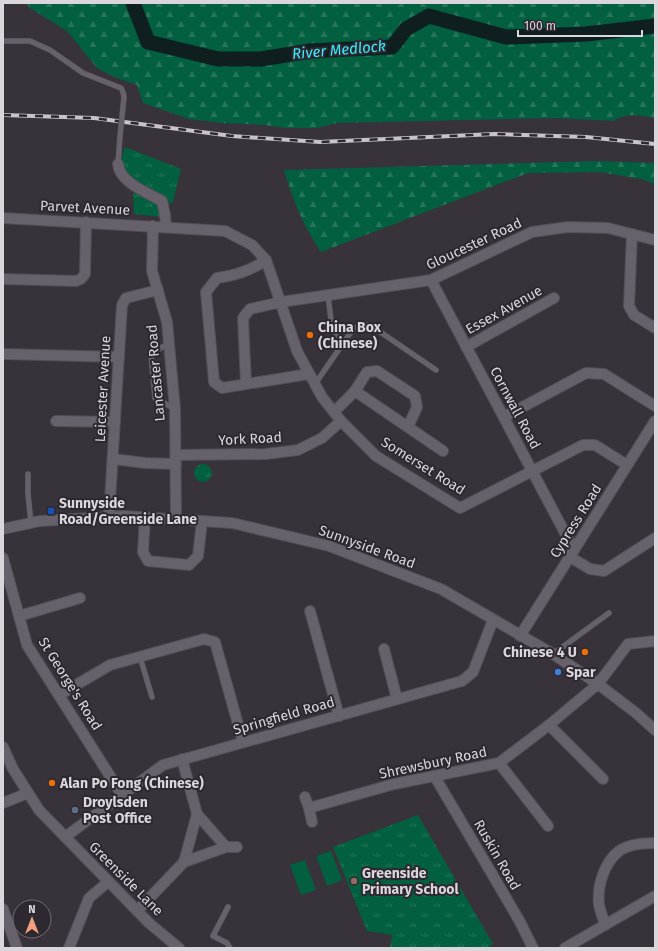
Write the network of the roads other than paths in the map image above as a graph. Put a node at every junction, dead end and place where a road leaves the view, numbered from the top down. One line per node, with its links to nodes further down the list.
1 (3, 41): 2 (lane, bridge)
2 (118, 164): 6 (street)
3 (3, 218): 4 (street, Parvet Avenue)
4 (86, 222): 5 (street, Parvet Avenue); 10 (street)
5 (154, 226): 6 (street, Parvet Avenue); 12 (street, Lancaster Road)
6 (166, 227): 9 (street, Somerset Road)
7 (632, 234): 8 (street, Gloucester Road); 11 (street, Gloucester Road); 16 (street)
8 (655, 240)
9 (266, 260): 15 (street, Somerset Road); 24 (street)
10 (3, 279)
11 (431, 280): 13 (street, Gloucester Road); 19 (street, Cornwall Road)
12 (158, 290): 18 (street, Lancaster Road); 21 (street, Leicester Avenue)
13 (328, 295): 15 (street, Gloucester Road); 17 (lane)
14 (554, 298): 19 (street, Essex Avenue)
15 (281, 302): 23 (street, Somerset Road); 24 (street, Gloucester Road)
16 (655, 328)
17 (344, 342): 22 (lane); 25 (lane)
18 (169, 343): 28 (street, Lancaster Road); 28 (lane)
19 (466, 347): 30 (street, Cornwall Road)
20 (3, 354): 21 (street)
21 (119, 356): 33 (street, Leicester Avenue)
22 (436, 370)
23 (309, 374): 24 (street); 25 (street, Somerset Road)
24 (246, 384)
25 (315, 384): 29 (street, Somerset Road)
26 (355, 391): 29 (street, York Road); 34 (street); 34 (street, York Road)
27 (655, 406): 30 (street)
28 (174, 409): 37 (street, Lancaster Road)
29 (337, 416): 37 (street, York Road); 39 (street, Somerset Road)
30 (504, 417): 39 (street, Cornwall Road)
31 (56, 421): 33 (street)
32 (655, 421): 38 (street, Cypress Road)
33 (115, 422): 36 (street, Leicester Avenue)
34 (408, 427): 35 (street)
35 (443, 451)
36 (113, 459): 37 (street, York Road); 41 (street, Leicester Avenue)
37 (176, 460): 43 (street, Lancaster Road)
38 (627, 465): 39 (street, Somerset Road); 48 (street, Cypress Road)
39 (532, 470): 48 (street, Cornwall Road)
40 (28, 474): 45 (lane)
41 (109, 517): 42 (street, Sunnyside Road); 45 (street, Sunnyside Road)
42 (145, 517): 43 (street, Sunnyside Road); 44 (street)
43 (176, 519): 44 (street, Sunnyside Road)
44 (202, 521): 54 (street, Sunnyside Road)
45 (31, 523): 46 (street, Sunnyside Road)
46 (3, 529)
47 (655, 538): 48 (street)
48 (572, 554): 55 (street, Cypress Road)
49 (3, 558): 53 (street, St George's Road)
50 (80, 598): 53 (street)
51 (310, 610): 64 (street)
52 (609, 613): 58 (lane)
53 (19, 616): 61 (street, St George's Road)
54 (493, 620): 55 (street, Sunnyside Road); 63 (street, Springfield Road)
55 (520, 636): 58 (street, Sunnyside Road)
56 (655, 641): 60 (street, Shrewsbury Road)
57 (384, 648): 63 (street)
58 (553, 654): 60 (street, Sunnyside Road)
59 (140, 657): 61 (street); 62 (lane); 67 (street)
60 (598, 684): 65 (street, Shrewsbury Road); 66 (street, Sunnyside Road)
61 (59, 695): 74 (street, St George's Road)
62 (152, 697)
63 (397, 699): 64 (street, Springfield Road)
64 (338, 716): 67 (street, Springfield Road)
65 (549, 725): 70 (street, Shrewsbury Road); 72 (street)
66 (655, 730)
67 (243, 742): 69 (street, Springfield Road)
68 (3, 747): 73 (street, Greenside Lane)
69 (182, 759): 74 (street, Springfield Road); 78 (street)
70 (499, 763): 71 (street, Shrewsbury Road); 80 (street)
71 (435, 777): 77 (street, Shrewsbury Road); 96 (street, Ruskin Road)
72 (603, 779)
73 (28, 793): 76 (street); 81 (street, Greenside Lane)
74 (122, 794): 81 (street, Springfield Road)
75 (305, 797): 77 (street)
76 (3, 804)
77 (309, 808): 79 (street)
78 (197, 814): 83 (street); 85 (street)
79 (312, 822)
80 (548, 826)
81 (64, 837): 86 (street, Greenside Lane)
82 (655, 843): 91 (street)
83 (226, 847): 84 (street); 85 (street)
84 (237, 847)
85 (184, 862): 90 (street)
86 (108, 882): 90 (street, Greenside Lane); 93 (street)
87 (655, 896): 91 (street)
88 (228, 907): 95 (lane)
89 (3, 909): 92 (street)
90 (137, 910): 94 (street, Greenside Lane)
91 (605, 925): 97 (street)
92 (17, 948)
93 (69, 948)
94 (179, 948)
95 (230, 948)
96 (533, 948)
97 (565, 948)

